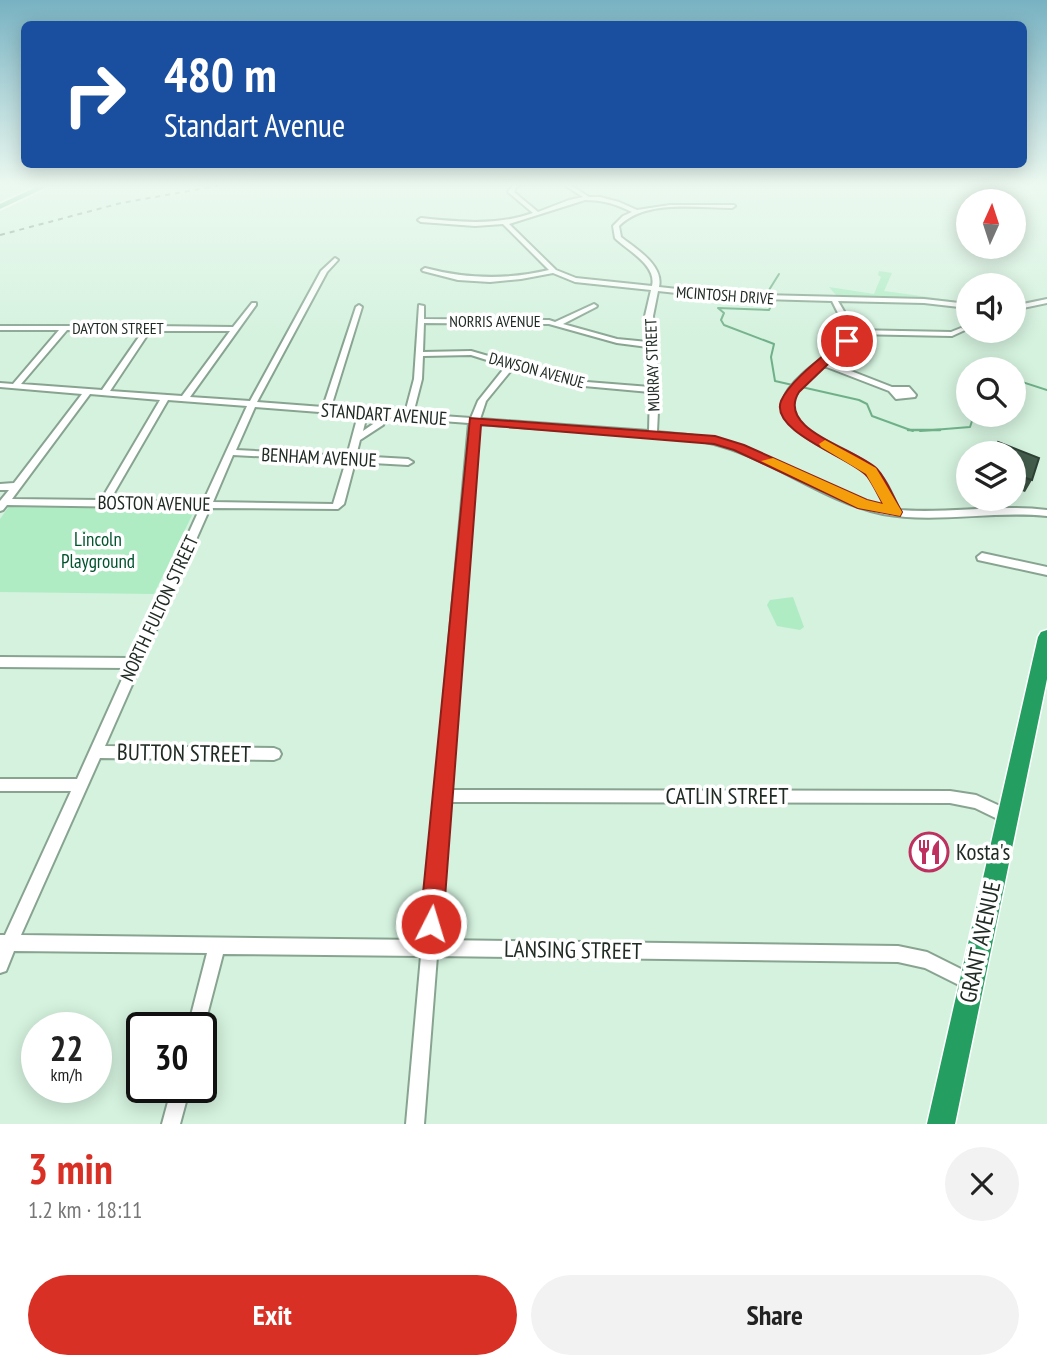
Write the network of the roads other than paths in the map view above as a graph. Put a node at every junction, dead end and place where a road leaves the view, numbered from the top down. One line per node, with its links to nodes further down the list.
1 (519, 236): 5 (street, MCINTOSH DRIVE)
2 (619, 236): 6 (street, MURRAY STREET)
3 (335, 260): 35 (street, NORTH FULTON STREET)
4 (425, 270): 5 (street)
5 (554, 271): 6 (street, MCINTOSH DRIVE)
6 (655, 290): 7 (street, MCINTOSH DRIVE); 23 (street, MURRAY STREET)
7 (835, 301): 10 (street, MCINTOSH DRIVE); 21 (street)
8 (1047, 302): 13 (street)
9 (254, 304): 20 (street)
10 (956, 305)
11 (421, 306): 15 (street)
12 (594, 306): 16 (street)
13 (1026, 306)
14 (359, 307): 36 (street)
15 (420, 321): 16 (street, NORRIS AVENUE); 24 (street)
16 (558, 323): 23 (street, NORRIS AVENUE)
17 (149, 327): 19 (street, DAYTON STREET); 20 (street, DAYTON STREET); 32 (street)
18 (0, 328): 19 (street, DAYTON STREET)
19 (65, 328): 28 (street)
20 (236, 329): 34 (street)
21 (850, 332): 22 (street); 25 (street)
22 (956, 332)
23 (651, 345): 29 (street, MURRAY STREET)
24 (419, 354): 26 (street, DAWSON AVENUE); 39 (street)
25 (824, 363): 30 (street); 51 (street)
26 (512, 364): 29 (street, DAWSON AVENUE); 40 (street)
27 (0, 385): 28 (street, STANDART AVENUE)
28 (15, 386): 31 (street, STANDART AVENUE)
29 (655, 390): 41 (street, MURRAY STREET)
30 (893, 390)
31 (87, 392): 32 (street, STANDART AVENUE); 47 (street)
32 (104, 393): 33 (street, STANDART AVENUE)
33 (165, 398): 34 (street, STANDART AVENUE); 48 (street)
34 (184, 399): 35 (street, STANDART AVENUE)
35 (252, 404): 36 (street, STANDART AVENUE); 43 (street, NORTH FULTON STREET)
36 (326, 410): 37 (street, STANDART AVENUE)
37 (363, 413): 38 (street, STANDART AVENUE); 42 (street)
38 (384, 415): 39 (street, STANDART AVENUE); 42 (street)
39 (408, 416): 40 (street, STANDART AVENUE)
40 (474, 421): 41 (street, STANDART AVENUE); 62 (street)
41 (653, 434): 51 (street, STANDART AVENUE)
42 (356, 439): 44 (street)
43 (230, 452): 44 (street, BENHAM AVENUE); 49 (street, NORTH FULTON STREET)
44 (351, 459): 45 (street, BENHAM AVENUE); 49 (street, BOSTON AVENUE)
45 (408, 462)
46 (0, 486): 47 (street)
47 (16, 486): 50 (street)
48 (104, 503): 49 (street, BOSTON AVENUE); 50 (street, BOSTON AVENUE)
49 (207, 503): 57 (street, NORTH FULTON STREET)
50 (2, 505)
51 (895, 512): 52 (street, STANDART AVENUE)
52 (1047, 513)
53 (982, 557): 54 (street)
54 (1047, 571)
55 (1047, 637): 63 (highway, GRANT AVENUE)
56 (0, 662): 57 (street)
57 (134, 663): 58 (street, NORTH FULTON STREET)
58 (94, 752): 59 (street, BUTTON STREET); 61 (street, NORTH FULTON STREET)
59 (274, 754)
60 (0, 785): 61 (street)
61 (80, 785): 64 (street, NORTH FULTON STREET)
62 (442, 796): 63 (street, CATLIN STREET); 66 (street)
63 (1008, 817): 68 (highway, GRANT AVENUE)
64 (5, 943): 65 (street, LANSING STREET); 67 (street, NORTH FULTON STREET)
65 (216, 945): 66 (street, LANSING STREET); 69 (street)
66 (429, 948): 68 (street, LANSING STREET); 72 (street)
67 (0, 965)
68 (971, 983): 73 (highway, GRANT AVENUE)
69 (200, 1012)
70 (177, 1103): 71 (street)
71 (171, 1124)
72 (415, 1124)
73 (941, 1124)

